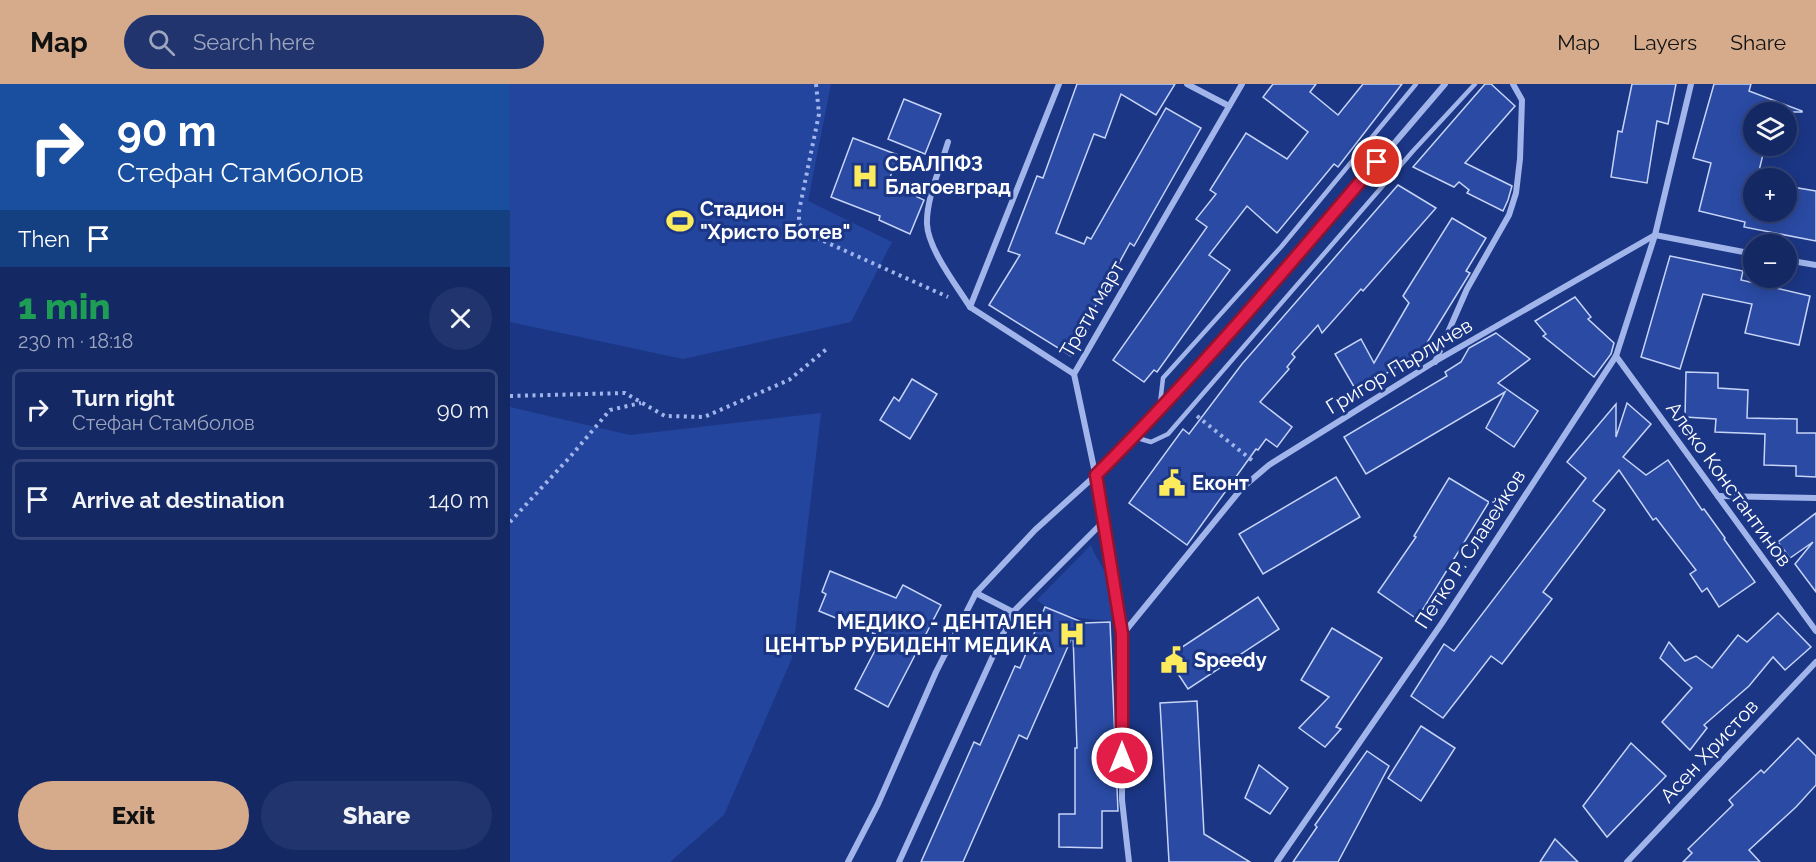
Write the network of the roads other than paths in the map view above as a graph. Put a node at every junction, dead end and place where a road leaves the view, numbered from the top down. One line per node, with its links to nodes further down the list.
1 (1059, 84): 15 (street)
2 (1187, 84): 9 (street)
3 (1242, 84): 9 (street, Трети март)
4 (1416, 84): 19 (lane)
5 (1445, 84): 19 (street)
6 (1475, 84): 20 (lane)
7 (1513, 84): 17 (street)
8 (1691, 84): 11 (street, Петко Р. Славейков)
9 (1229, 106): 18 (street, Трети март)
10 (948, 142): 15 (street)
11 (1654, 235): 12 (street); 16 (street, Петко Р. Славейков); 17 (street, Григор Пърличев)
12 (1743, 252)
13 (1797, 262): 14 (street)
14 (1816, 265)
15 (970, 307): 18 (street)
16 (1616, 356): 22 (street, Алеко Константинов); 33 (street, Петко Р. Славейков)
17 (1434, 362): 28 (street, Григор Пърличев)
18 (1074, 374): 21 (street, Трети март)
19 (1159, 412): 20 (street)
20 (1134, 437): 21 (street)
21 (1096, 475): 24 (street, Трети март); 25 (street)
22 (1718, 496): 23 (street); 27 (street, Алеко Константинов)
23 (1816, 498)
24 (1105, 520): 26 (street); 28 (street, Трети март)
25 (976, 593): 26 (street); 30 (street)
26 (1013, 612): 31 (street)
27 (1816, 631)
28 (1122, 634): 32 (street, Трети март)
29 (1816, 662): 34 (street, Асен Христов)
30 (848, 862)
31 (899, 862)
32 (1129, 862)
33 (1277, 862)
34 (1627, 862)

